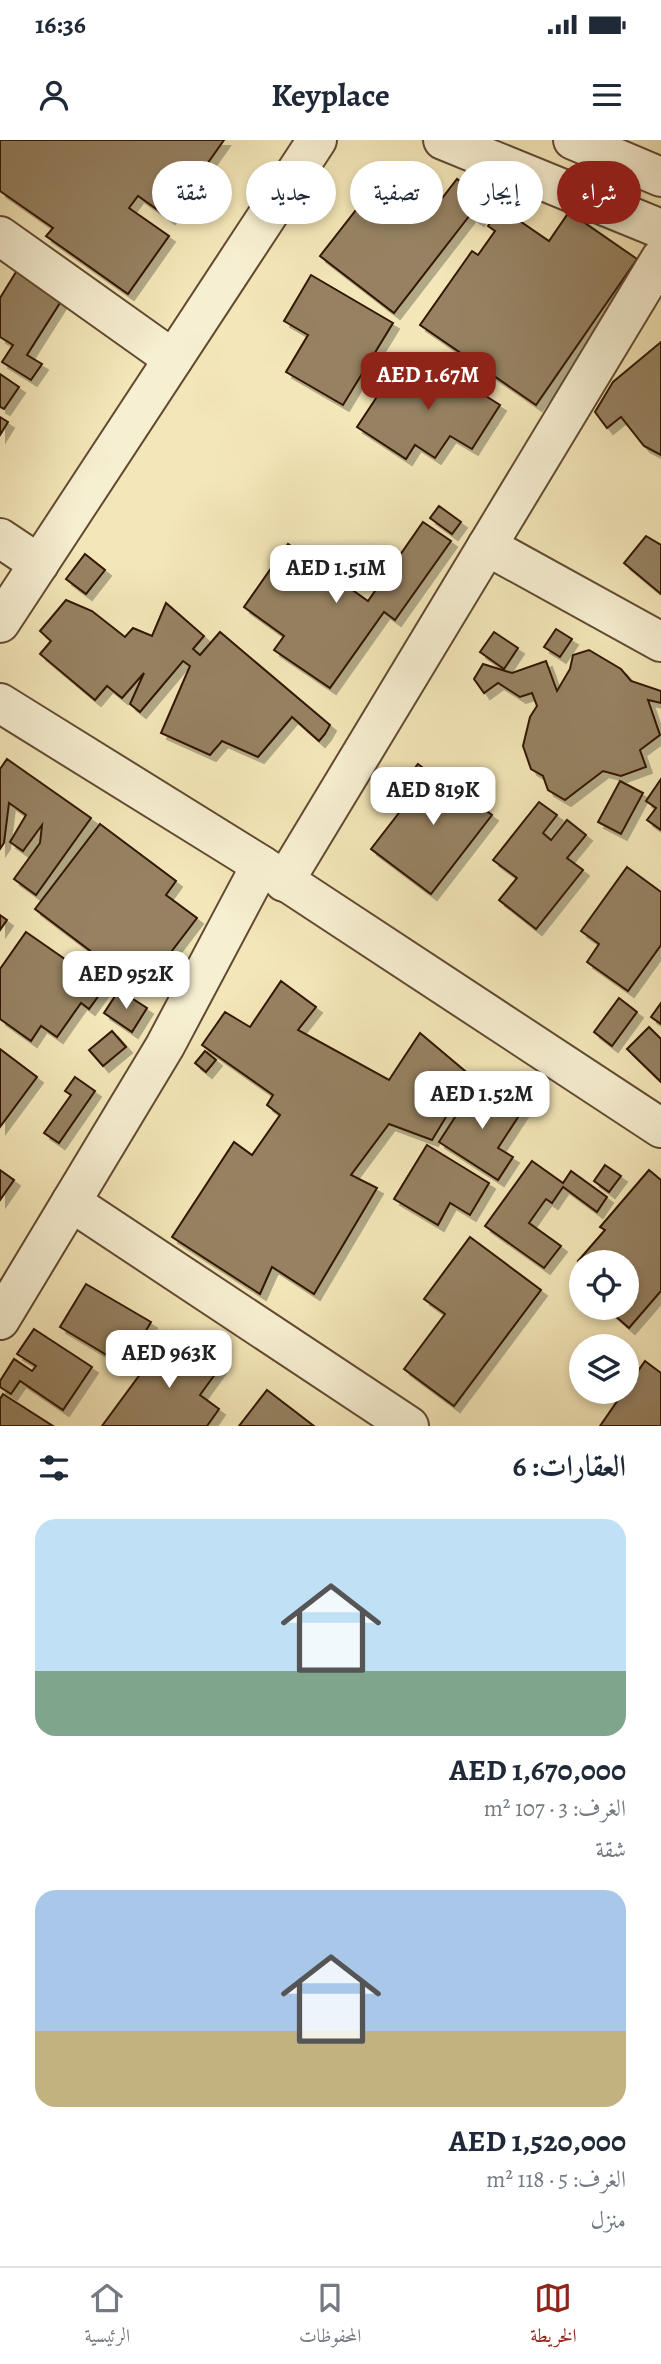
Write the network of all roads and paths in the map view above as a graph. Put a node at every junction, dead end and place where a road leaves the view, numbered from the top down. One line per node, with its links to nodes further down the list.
1 (317, 140): 8 (street)
2 (443, 140): 5 (street)
3 (573, 140): 4 (street)
4 (661, 177)
5 (661, 229)
6 (0, 236): 8 (street)
7 (661, 258): 10 (street)
8 (173, 359): 11 (street)
9 (0, 538): 11 (street)
10 (487, 546): 13 (street); 15 (street)
11 (39, 564): 12 (street)
12 (0, 623)
13 (661, 642)
14 (0, 703): 15 (street)
15 (272, 873): 16 (street); 17 (street)
16 (661, 1128)
17 (71, 1202): 18 (street); 19 (street)
18 (0, 1318)
19 (410, 1426)

